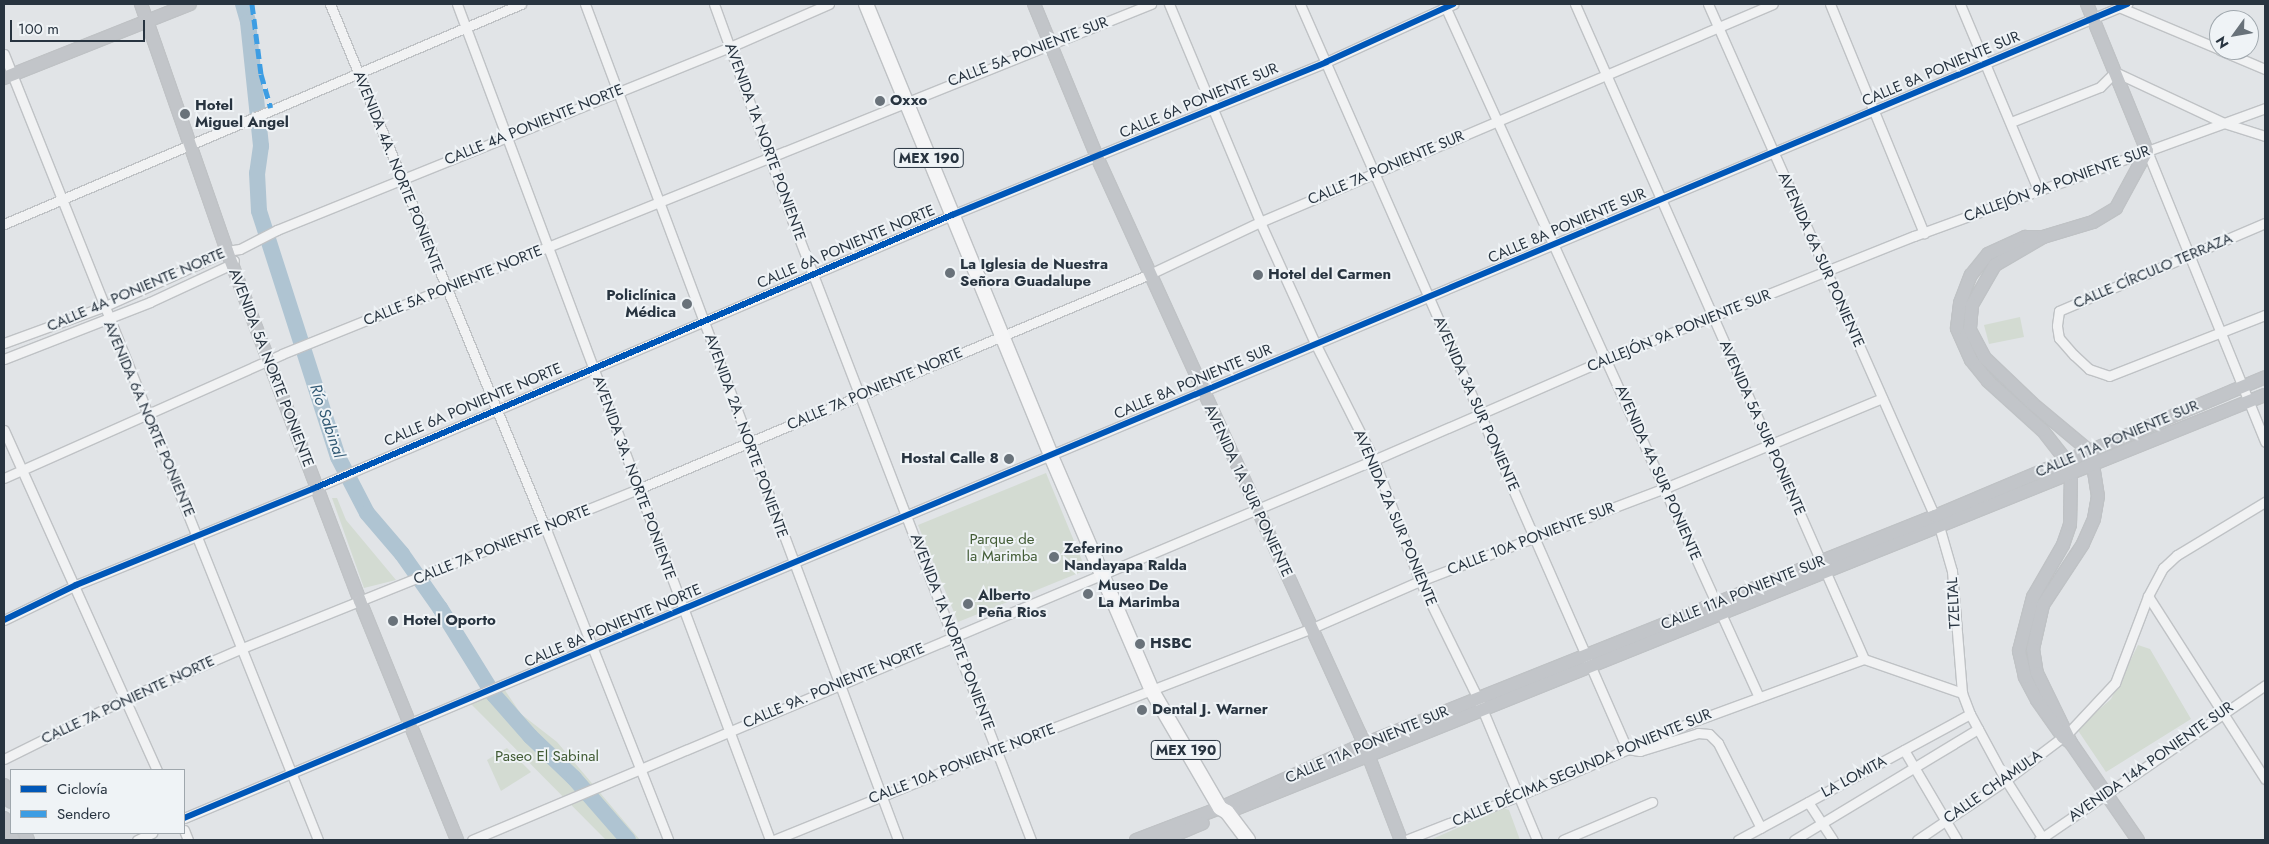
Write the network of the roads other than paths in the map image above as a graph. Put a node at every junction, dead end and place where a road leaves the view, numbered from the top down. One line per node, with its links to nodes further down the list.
1 (141, 4): 23 (main road, AVENIDA 5A NORTE PONIENTE)
2 (190, 4): 23 (main road)
3 (330, 4): 34 (street, AVENIDA 4A. NORTE PONIENTE)
4 (457, 4): 24 (street, AVENIDA 3A. NORTE PONIENTE)
5 (521, 4): 24 (street)
6 (585, 4): 38 (street, AVENIDA 2A. NORTE PONIENTE)
7 (714, 4): 28 (street, AVENIDA 1A NORTE PONIENTE)
8 (829, 4): 28 (street, CALLE 4A PONIENTE NORTE)
9 (866, 4): 39 (main road, MEX 190)
10 (1034, 4): 26 (main road, AVENIDA 1A SUR PONIENTE)
11 (1150, 4): 26 (street, CALLE 5A PONIENTE SUR)
12 (1169, 4): 41 (street, AVENIDA 2A SUR PONIENTE)
13 (1300, 4): 31 (street, AVENIDA 3A SUR PONIENTE)
14 (1575, 4): 36 (street, AVENIDA 5A SUR PONIENTE)
15 (1708, 4): 25 (street, AVENIDA 6A SUR PONIENTE)
16 (1773, 4): 25 (street, CALLE 7A PONIENTE SUR)
17 (1830, 4): 42 (street)
18 (1960, 4): 32 (street)
19 (2087, 4): 22 (main road)
20 (1448, 5): 31 (street, CALLE 6A PONIENTE SUR); 43 (street, AVENIDA 4A SUR PONIENTE)
21 (2123, 5): 22 (street, CALLE 8A PONIENTE SUR); 27 (street)
22 (2093, 18): 32 (street, CALLE 8A PONIENTE SUR); 35 (main road)
23 (148, 22): 37 (main road); 48 (main road, AVENIDA 5A NORTE PONIENTE)
24 (466, 25): 34 (street); 46 (street, AVENIDA 3A. NORTE PONIENTE)
25 (1718, 27): 36 (street, CALLE 7A PONIENTE SUR); 50 (street, AVENIDA 6A SUR PONIENTE)
26 (1052, 45): 39 (street, CALLE 5A PONIENTE SUR); 52 (main road, AVENIDA 1A SUR PONIENTE)
27 (2209, 45)
28 (730, 47): 38 (street, CALLE 4A PONIENTE NORTE); 51 (street, AVENIDA 1A NORTE PONIENTE)
29 (4, 54): 37 (street, AVENIDA 6A NORTE PONIENTE)
30 (2244, 60): 33 (street)
31 (1326, 62): 41 (street, CALLE 6A PONIENTE SUR); 53 (street, AVENIDA 3A SUR PONIENTE)
32 (1986, 64): 42 (street, CALLE 8A PONIENTE SUR); 44 (street)
33 (2265, 69)
34 (358, 72): 48 (street); 54 (street, AVENIDA 4A. NORTE PONIENTE)
35 (2115, 72): 44 (street); 45 (street); 49 (main road)
36 (1606, 75): 43 (street, CALLE 7A PONIENTE SUR); 57 (street, AVENIDA 5A SUR PONIENTE)
37 (8, 76): 56 (street, AVENIDA 6A NORTE PONIENTE)
38 (619, 92): 46 (street, CALLE 4A PONIENTE NORTE); 58 (street, AVENIDA 2A. NORTE PONIENTE)
39 (905, 100): 51 (street, CALLE 5A PONIENTE NORTE); 59 (main road, MEX 190)
40 (2265, 108): 45 (street, CALLEJÓN 9A PONIENTE SUR)
41 (1213, 109): 52 (street, CALLE 6A PONIENTE SUR); 60 (street, AVENIDA 2A SUR PONIENTE)
42 (1875, 110): 50 (street, CALLE 8A PONIENTE SUR); 63 (street)
43 (1497, 121): 53 (street, CALLE 7A PONIENTE SUR); 65 (street, AVENIDA 4A SUR PONIENTE)
44 (2011, 122): 55 (street)
45 (2224, 123): 47 (street); 49 (street, CALLEJÓN 9A PONIENTE SUR)
46 (507, 135): 54 (street, CALLE 4A PONIENTE NORTE); 67 (street, AVENIDA 3A. NORTE PONIENTE)
47 (2265, 136)
48 (190, 147): 56 (street); 68 (main road, AVENIDA 5A NORTE PONIENTE)
49 (2147, 151): 55 (street, CALLEJÓN 9A PONIENTE SUR); 64 (main road); 69 (street)
50 (1774, 153): 57 (street, CALLE 8A PONIENTE SUR); 71 (street, AVENIDA 6A SUR PONIENTE)
51 (770, 157): 58 (street, CALLE 5A PONIENTE NORTE); 73 (street, AVENIDA 1A NORTE PONIENTE)
52 (1097, 157): 59 (street, CALLE 6A PONIENTE SUR); 72 (main road, AVENIDA 1A SUR PONIENTE)
53 (1374, 173): 60 (street, CALLE 7A PONIENTE SUR); 75 (street, AVENIDA 3A SUR PONIENTE)
54 (402, 178): 66 (street, CALLE 4A PONIENTE NORTE); 74 (street, AVENIDA 4A. NORTE PONIENTE)
55 (2038, 190): 63 (street, CALLEJÓN 9A PONIENTE SUR)
56 (62, 200): 62 (street); 76 (street, AVENIDA 6A NORTE PONIENTE)
57 (1661, 200): 65 (street, CALLE 8A PONIENTE SUR); 78 (street, AVENIDA 5A SUR PONIENTE)
58 (659, 202): 67 (street, CALLE 5A PONIENTE NORTE); 80 (street, AVENIDA 2A. NORTE PONIENTE)
59 (952, 215): 73 (street, CALLE 6A PONIENTE NORTE); 82 (main road, MEX 190)
60 (1260, 222): 72 (street, CALLE 7A PONIENTE SUR); 84 (street, AVENIDA 2A SUR PONIENTE)
61 (2265, 223): 69 (street, CALLE CÍRCULO TERRAZA)
62 (4, 224)
63 (1924, 233): 71 (street, CALLEJÓN 9A PONIENTE SUR)
64 (2043, 237): 103 (main road); 105 (main road)
65 (1554, 246): 75 (street, CALLE 8A PONIENTE SUR); 87 (street, AVENIDA 4A SUR PONIENTE)
66 (244, 247): 68 (street, CALLE 4A PONIENTE NORTE); 70 (street, CALLE 4A PONIENTE NORTE)
67 (548, 248): 74 (street, CALLE 5A PONIENTE NORTE); 88 (street, AVENIDA 3A. NORTE PONIENTE)
68 (227, 251): 70 (main road, AVENIDA 5A NORTE PONIENTE); 76 (street, CALLE 4A PONIENTE NORTE)
69 (2191, 256): 81 (street); 81 (street, CALLE CÍRCULO TERRAZA)
70 (232, 264): 79 (street, CALLE 4A PONIENTE NORTE); 86 (main road, AVENIDA 5A NORTE PONIENTE)
71 (1826, 271): 78 (street, CALLEJÓN 9A PONIENTE SUR); 94 (street, AVENIDA 6A SUR PONIENTE)
72 (1150, 274): 82 (street, CALLE 7A PONIENTE SUR); 91 (main road, AVENIDA 1A SUR PONIENTE)
73 (813, 275): 80 (street, CALLE 6A PONIENTE NORTE); 92 (street, AVENIDA 1A NORTE PONIENTE)
74 (445, 289): 86 (street, CALLE 5A PONIENTE NORTE); 96 (street, AVENIDA 4A. NORTE PONIENTE)
75 (1429, 297): 84 (street, CALLE 8A PONIENTE SUR); 98 (street, AVENIDA 3A SUR PONIENTE)
76 (103, 307): 79 (street, AVENIDA 6A NORTE PONIENTE); 83 (street, CALLE 4A PONIENTE NORTE)
77 (2265, 315): 81 (street, CALLE CÍRCULO TERRAZA)
78 (1714, 318): 87 (street, CALLEJÓN 9A PONIENTE SUR); 102 (street, AVENIDA 5A SUR PONIENTE)
79 (107, 319): 85 (street, CALLE 4A PONIENTE NORTE); 97 (street, AVENIDA 6A NORTE PONIENTE)
80 (704, 321): 88 (street, CALLE 6A PONIENTE NORTE); 100 (street, AVENIDA 2A. NORTE PONIENTE)
81 (2222, 332): 90 (street)
82 (1002, 336): 92 (street, CALLE 7A PONIENTE NORTE); 104 (main road, MEX 190)
83 (4, 343)
84 (1315, 343): 91 (street, CALLE 8A PONIENTE SUR); 106 (street, AVENIDA 2A SUR PONIENTE)
85 (4, 359)
86 (269, 359): 97 (street, CALLE 5A PONIENTE NORTE); 111 (main road, AVENIDA 5A NORTE PONIENTE)
87 (1606, 359): 98 (street, CALLEJÓN 9A PONIENTE SUR); 112 (street, AVENIDA 4A SUR PONIENTE)
88 (593, 368): 96 (street, CALLE 6A PONIENTE NORTE); 113 (street, AVENIDA 3A. NORTE PONIENTE)
89 (2265, 377): 90 (main road, CALLE 11A PONIENTE SUR)
90 (2244, 386): 95 (street); 103 (main road, CALLE 11A PONIENTE SUR)
91 (1203, 393): 104 (street, CALLE 8A PONIENTE SUR); 115 (main road, AVENIDA 1A SUR PONIENTE)
92 (861, 395): 100 (street, CALLE 7A PONIENTE NORTE); 116 (street, AVENIDA 1A NORTE PONIENTE)
93 (2265, 395): 95 (main road, CALLE 11A PONIENTE SUR)
94 (1882, 398): 102 (street, CALLE 10A PONIENTE SUR); 117 (street, AVENIDA 6A SUR PONIENTE)
95 (2250, 401): 101 (street); 107 (main road, CALLE 11A PONIENTE SUR)
96 (495, 410): 111 (street, CALLE 6A PONIENTE NORTE); 118 (street, AVENIDA 4A. NORTE PONIENTE)
97 (147, 414): 108 (street, CALLE 5A PONIENTE NORTE); 119 (street, AVENIDA 6A NORTE PONIENTE)
98 (1480, 414): 106 (street, CALLEJÓN 9A PONIENTE SUR); 120 (street, AVENIDA 3A SUR PONIENTE)
99 (4, 430): 108 (street)
100 (748, 441): 113 (street, CALLE 7A PONIENTE NORTE); 121 (street, AVENIDA 2A. NORTE PONIENTE)
101 (2265, 442)
102 (1770, 445): 112 (street, CALLE 10A PONIENTE SUR); 122 (street, AVENIDA 5A SUR PONIENTE)
103 (2088, 450): 105 (main road, CALLE 11A PONIENTE SUR); 107 (main road)
104 (1051, 456): 116 (street, CALLE 8A PONIENTE NORTE); 123 (main road, MEX 190)
105 (2065, 459): 109 (main road); 117 (main road, CALLE 11A PONIENTE SUR)
106 (1374, 460): 115 (street, CALLEJÓN 9A PONIENTE SUR); 124 (street, AVENIDA 2A SUR PONIENTE)
107 (2093, 465): 109 (main road, CALLE 11A PONIENTE SUR); 149 (main road)
108 (21, 469): 110 (street, CALLE 5A PONIENTE NORTE); 125 (street)
109 (2071, 474): 117 (main road, CALLE 11A PONIENTE SUR); 149 (main road)
110 (4, 478)
111 (317, 487): 119 (street, CALLE 6A PONIENTE NORTE); 127 (main road, AVENIDA 5A NORTE PONIENTE)
112 (1664, 488): 120 (street, CALLE 10A PONIENTE SUR); 128 (street, AVENIDA 4A SUR PONIENTE)
113 (638, 489): 118 (street, CALLE 7A PONIENTE NORTE); 129 (street, AVENIDA 3A. NORTE PONIENTE)
114 (2265, 502): 126 (street, CALLE CHAMULA)
115 (1258, 508): 123 (street, CALLEJÓN 9A PONIENTE SUR); 131 (main road, AVENIDA 1A SUR PONIENTE)
116 (908, 516): 121 (street, CALLE 8A PONIENTE NORTE); 132 (street, AVENIDA 1A NORTE PONIENTE)
117 (1937, 521): 122 (main road, CALLE 11A PONIENTE SUR); 140 (street, TZELTAL)
118 (545, 527): 127 (street, CALLE 7A PONIENTE NORTE); 134 (street, AVENIDA 4A. NORTE PONIENTE)
119 (197, 535): 125 (street, CALLE 6A PONIENTE NORTE); 133 (street, AVENIDA 6A NORTE PONIENTE)
120 (1535, 538): 124 (street, CALLE 10A PONIENTE SUR); 136 (street, AVENIDA 3A SUR PONIENTE)
121 (793, 564): 129 (street, CALLE 8A PONIENTE NORTE); 137 (street, AVENIDA 2A. NORTE PONIENTE)
122 (1823, 566): 128 (main road, CALLE 11A PONIENTE SUR); 135 (street, AVENIDA 5A SUR PONIENTE)
123 (1101, 574): 132 (street, CALLE 9A. PONIENTE NORTE); 139 (main road, MEX 190)
124 (1420, 581): 131 (street, CALLE 10A PONIENTE SUR); 143 (street, AVENIDA 2A SUR PONIENTE)
125 (76, 585): 130 (street, CALLE 6A PONIENTE NORTE); 142 (street)
126 (2148, 596): 144 (street); 149 (street, CALLE CHAMULA)
127 (360, 601): 133 (street, CALLE 7A PONIENTE NORTE); 146 (main road, AVENIDA 5A NORTE PONIENTE)
128 (1719, 608): 136 (main road, CALLE 11A PONIENTE SUR); 141 (street, AVENIDA 4A SUR PONIENTE)
129 (684, 611): 134 (street, CALLE 8A PONIENTE NORTE); 148 (street, AVENIDA 3A. NORTE PONIENTE)
130 (4, 620)
131 (1310, 629): 139 (street, CALLE 10A PONIENTE SUR); 152 (main road, AVENIDA 1A SUR PONIENTE)
132 (954, 636): 137 (street, CALLE 9A. PONIENTE NORTE); 151 (street, AVENIDA 1A NORTE PONIENTE)
133 (240, 649): 142 (street, CALLE 7A PONIENTE NORTE); 158 (street, AVENIDA 6A NORTE PONIENTE)
134 (592, 649): 146 (street, CALLE 8A PONIENTE NORTE); 156 (street, AVENIDA 4A. NORTE PONIENTE)
135 (1864, 659): 140 (street); 141 (street, CALLE DÉCIMA SEGUNDA PONIENTE SUR)
136 (1589, 662): 143 (main road, CALLE 11A PONIENTE SUR); 150 (street, AVENIDA 3A SUR PONIENTE)
137 (839, 684): 148 (street, CALLE 9A. PONIENTE NORTE); 163 (street, AVENIDA 2A. NORTE PONIENTE)
138 (2265, 685): 144 (street, AVENIDA 14A PONIENTE SUR)
139 (1152, 691): 151 (street, CALLE 10A PONIENTE NORTE); 168 (main road, MEX 190)
140 (1962, 693): 145 (street, TZELTAL)
141 (1759, 697): 150 (street, CALLE DÉCIMA SEGUNDA PONIENTE SUR)
142 (125, 699): 154 (street, CALLE 7A PONIENTE NORTE); 157 (street)
143 (1480, 705): 152 (main road, CALLE 11A PONIENTE SUR); 164 (street, AVENIDA 2A SUR PONIENTE)
144 (2222, 711): 159 (street); 162 (street, AVENIDA 14A PONIENTE SUR)
145 (1970, 714): 147 (street, TZELTAL); 153 (street, LA LOMITA)
146 (410, 724): 158 (street, CALLE 8A PONIENTE NORTE); 180 (main road, AVENIDA 5A NORTE PONIENTE)
147 (1978, 729): 155 (street, LA LOMITA); 160 (street, TZELTAL)
148 (728, 730): 156 (street, CALLE 9A. PONIENTE NORTE); 183 (street, AVENIDA 3A. NORTE PONIENTE)
149 (2067, 737): 160 (street, CALLE CHAMULA); 162 (main road)
150 (1627, 749): 164 (street, CALLE DÉCIMA SEGUNDA PONIENTE SUR); 173 (street)
151 (996, 750): 163 (street, CALLE 10A PONIENTE NORTE); 185 (street, AVENIDA 1A NORTE PONIENTE)
152 (1367, 750): 168 (main road, CALLE 11A PONIENTE SUR); 189 (main road, AVENIDA 1A SUR PONIENTE)
153 (1904, 750): 155 (street); 167 (street, LA LOMITA)
154 (4, 759)
155 (1914, 767): 171 (street); 172 (street, LA LOMITA)
156 (638, 768): 181 (street, CALLE 9A. PONIENTE NORTE); 182 (street, AVENIDA 4A. NORTE PONIENTE)
157 (157, 769)
158 (290, 774): 170 (street, CALLE 8A PONIENTE NORTE); 179 (street, AVENIDA 6A NORTE PONIENTE)
159 (2265, 778)
160 (2006, 780): 171 (street, CALLE CHAMULA); 177 (street, TZELTAL)
161 (4, 785): 165 (main road)
162 (2105, 794): 177 (street, AVENIDA 14A PONIENTE SUR); 198 (main road)
163 (881, 796): 183 (street, CALLE 10A PONIENTE NORTE); 184 (street, AVENIDA 2A. NORTE PONIENTE)
164 (1518, 796): 190 (street, CALLE DÉCIMA SEGUNDA PONIENTE SUR); 191 (street, AVENIDA 2A SUR PONIENTE)
165 (10, 800)
166 (1652, 802): 192 (street)
167 (1808, 802): 172 (street); 173 (street, LA LOMITA)
168 (1224, 810): 174 (main road, CALLE 11A PONIENTE SUR); 188 (main road, MEX 190)
169 (4, 818): 175 (main road)
170 (185, 818)
171 (1946, 821): 196 (street, CALLE CHAMULA); 197 (street)
172 (1822, 824): 194 (street, LA LOMITA); 195 (street)
173 (1761, 828): 193 (street, LA LOMITA)
174 (1173, 831): 186 (main road); 187 (main road)
175 (10, 833)
176 (150, 834): 178 (street)
177 (2040, 839)
178 (137, 840)
179 (318, 840)
180 (457, 840)
181 (472, 840)
182 (668, 840)
183 (772, 840)
184 (898, 840)
185 (1031, 840)
186 (1136, 840)
187 (1162, 840)
188 (1248, 840)
189 (1401, 840)
190 (1406, 840)
191 (1537, 840)
192 (1563, 840)
193 (1738, 840)
194 (1794, 840)
195 (1833, 840)
196 (1917, 840)
197 (1957, 840)
198 (2138, 840)

